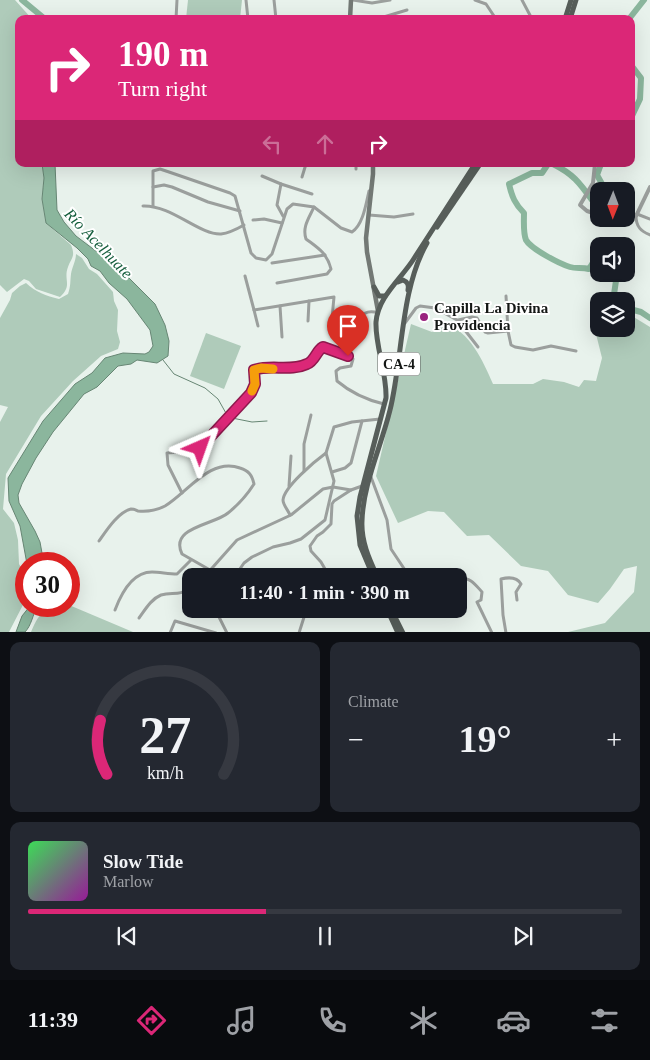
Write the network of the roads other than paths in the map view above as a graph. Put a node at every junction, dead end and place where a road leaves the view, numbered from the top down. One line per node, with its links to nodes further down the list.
1 (177, 0): 11 (street)
2 (246, 0): 12 (street)
3 (274, 0): 13 (street)
4 (352, 0): 5 (street); 14 (main road)
5 (390, 0)
6 (475, 0): 16 (street)
7 (522, 0): 17 (street)
8 (571, 0): 18 (main road)
9 (576, 0): 19 (main road)
10 (407, 10): 15 (street)
11 (176, 15)
12 (248, 15)
13 (276, 15)
14 (350, 15)
15 (390, 15)
16 (493, 15)
17 (530, 15)
18 (566, 15)
19 (571, 15)
20 (305, 167): 27 (street)
21 (373, 167): 25 (main road)
22 (473, 167): 51 (main road, CA-4)
23 (478, 167): 62 (main road, CA-4)
24 (595, 167): 28 (street)
25 (373, 174): 36 (street); 40 (main road)
26 (262, 176): 29 (street)
27 (302, 177)
28 (593, 182)
29 (281, 184): 33 (street); 42 (street)
30 (153, 187): 35 (street); 37 (street); 37 (street)
31 (650, 187): 41 (street)
32 (590, 188): 38 (street)
33 (312, 194)
34 (143, 206): 35 (street)
35 (153, 206): 46 (street)
36 (314, 207): 42 (street); 48 (street)
37 (240, 211): 46 (street)
38 (590, 212)
39 (413, 214): 40 (street)
40 (368, 215): 53 (main road)
41 (637, 215): 44 (street); 47 (street)
42 (284, 216): 45 (street)
43 (253, 220): 45 (street)
44 (650, 220)
45 (282, 224): 46 (street)
46 (244, 225)
47 (650, 236)
48 (326, 255): 49 (street); 52 (street)
49 (272, 263)
50 (244, 276): 58 (street)
51 (396, 283): 54 (main road, CA-4); 65 (main road)
52 (277, 284)
53 (374, 287): 54 (main road); 59 (main road)
54 (385, 296): 59 (main road, CA-4)
55 (506, 296): 64 (street)
56 (310, 301): 57 (street); 59 (street); 61 (street)
57 (280, 306): 58 (street); 66 (street)
58 (254, 310): 63 (street)
59 (378, 313): 69 (main road, CA-4)
60 (457, 320): 62 (street); 64 (street); 68 (street)
61 (308, 321)
62 (404, 324): 65 (main road, CA-4)
63 (258, 326)
64 (508, 331): 70 (street)
65 (402, 335): 67 (main road, CA-4)
66 (282, 336)
67 (401, 344): 69 (main road); 79 (main road, CA-4)
68 (478, 347)
69 (380, 350): 71 (main road, CA-4)
70 (576, 351)
71 (384, 404): 73 (main road, CA-4); 84 (street)
72 (311, 415): 77 (street)
73 (382, 419): 74 (street); 81 (main road, CA-4)
74 (362, 421): 75 (street); 78 (street)
75 (326, 453): 77 (street); 78 (street)
76 (291, 456): 80 (street)
77 (304, 472): 80 (street)
78 (332, 472): 82 (street)
79 (371, 477): 93 (main road, CA-4); 94 (street)
80 (289, 486): 85 (street)
81 (363, 486): 83 (street); 92 (main road, CA-4)
82 (332, 487): 83 (street); 85 (street); 90 (street)
83 (351, 490): 91 (street)
84 (182, 493): 86 (street); 87 (street)
85 (290, 515): 89 (street)
86 (99, 542)
87 (191, 560): 88 (street); 98 (street)
88 (201, 568)
89 (213, 568)
90 (241, 568)
91 (324, 568)
92 (369, 568)
93 (374, 568)
94 (404, 568)
95 (467, 578): 110 (street)
96 (182, 592): 99 (street)
97 (517, 600): 111 (street)
98 (115, 610)
99 (139, 618)
100 (220, 618): 106 (street)
101 (304, 618): 107 (street)
102 (391, 618): 108 (main road)
103 (395, 618): 109 (main road)
104 (170, 632): 105 (street)
105 (216, 632)
106 (227, 632)
107 (299, 632)
108 (398, 632)
109 (403, 632)
110 (492, 632)
111 (506, 632)

